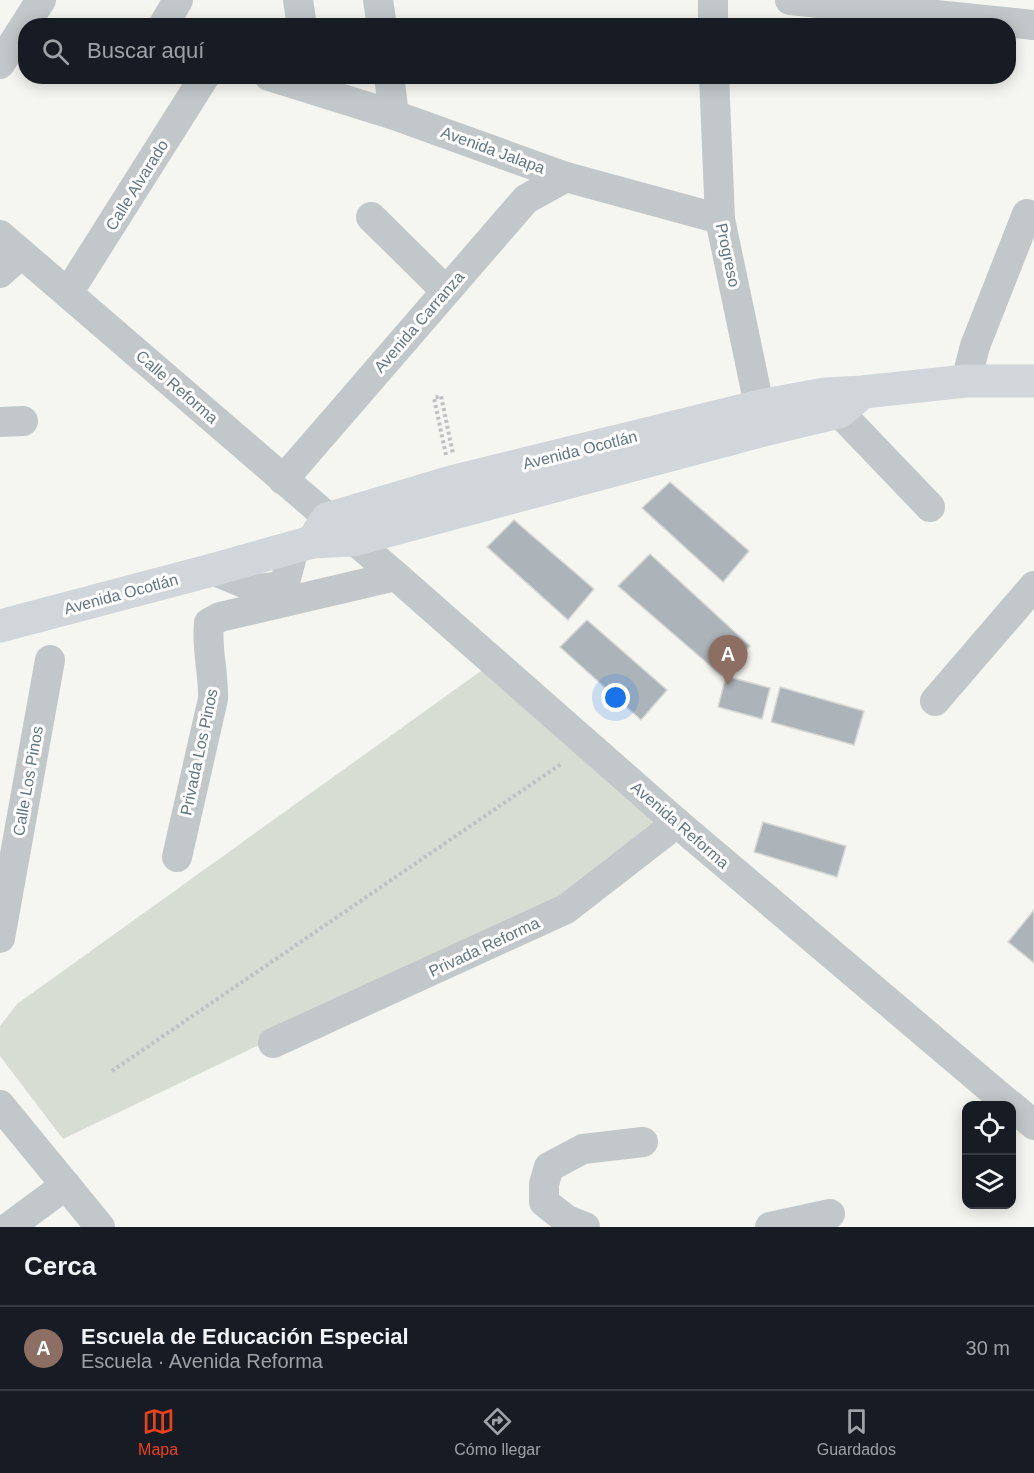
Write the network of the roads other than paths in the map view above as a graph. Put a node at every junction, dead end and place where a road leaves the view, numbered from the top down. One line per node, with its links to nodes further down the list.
1 (41, 0): 7 (street)
2 (178, 0): 8 (street)
3 (298, 0): 9 (street)
4 (378, 0): 10 (street)
5 (713, 0): 11 (street)
6 (790, 0): 12 (street)
7 (29, 18)
8 (168, 18)
9 (301, 18)
10 (380, 18)
11 (713, 18)
12 (966, 18)
13 (1016, 23): 14 (street)
14 (1034, 25)
15 (18, 36): 16 (street)
16 (0, 64)
17 (200, 84): 28 (street, Calle Alvarado)
18 (314, 84): 21 (street, Avenida Jalapa)
19 (390, 84): 21 (street)
20 (714, 84): 25 (street, Progreso)
21 (394, 115): 22 (street, Avenida Jalapa)
22 (566, 177): 25 (street, Avenida Jalapa); 27 (street, Avenida Carranza)
23 (1027, 214): 29 (street)
24 (371, 217): 27 (street)
25 (720, 219): 32 (street, Progreso)
26 (7, 254): 28 (street, Calle Reforma)
27 (446, 291): 33 (street, Avenida Carranza)
28 (68, 292): 33 (street, Calle Reforma)
29 (966, 381): 30 (main road, Avenida Ocotlán); 31 (main road, Avenida Ocotlán)
30 (1034, 381)
31 (842, 399): 32 (main road, Avenida Ocotlán); 34 (street)
32 (762, 418): 35 (main road, Avenida Ocotlán); 36 (main road, Avenida Ocotlán)
33 (282, 480): 35 (street, Calle Reforma)
34 (930, 507)
35 (311, 536): 36 (main road, Avenida Ocotlán); 39 (main road, Avenida Ocotlán)
36 (353, 540): 37 (street, Avenida Reforma)
37 (396, 576): 42 (street, Avenida Reforma); 43 (street, Privada Los Pinos)
38 (1034, 586): 41 (street)
39 (0, 626)
40 (50, 660): 44 (street, Calle Los Pinos)
41 (935, 701)
42 (677, 823): 45 (street, Privada Reforma); 46 (street, Avenida Reforma)
43 (177, 857)
44 (0, 938)
45 (273, 1043)
46 (1005, 1101)
47 (0, 1105): 51 (street)
48 (1016, 1110): 49 (street, Avenida Reforma)
49 (1034, 1125)
50 (643, 1142): 55 (street)
51 (66, 1185): 53 (street); 54 (street)
52 (830, 1214): 56 (street)
53 (9, 1227)
54 (100, 1227)
55 (585, 1227)
56 (770, 1227)

